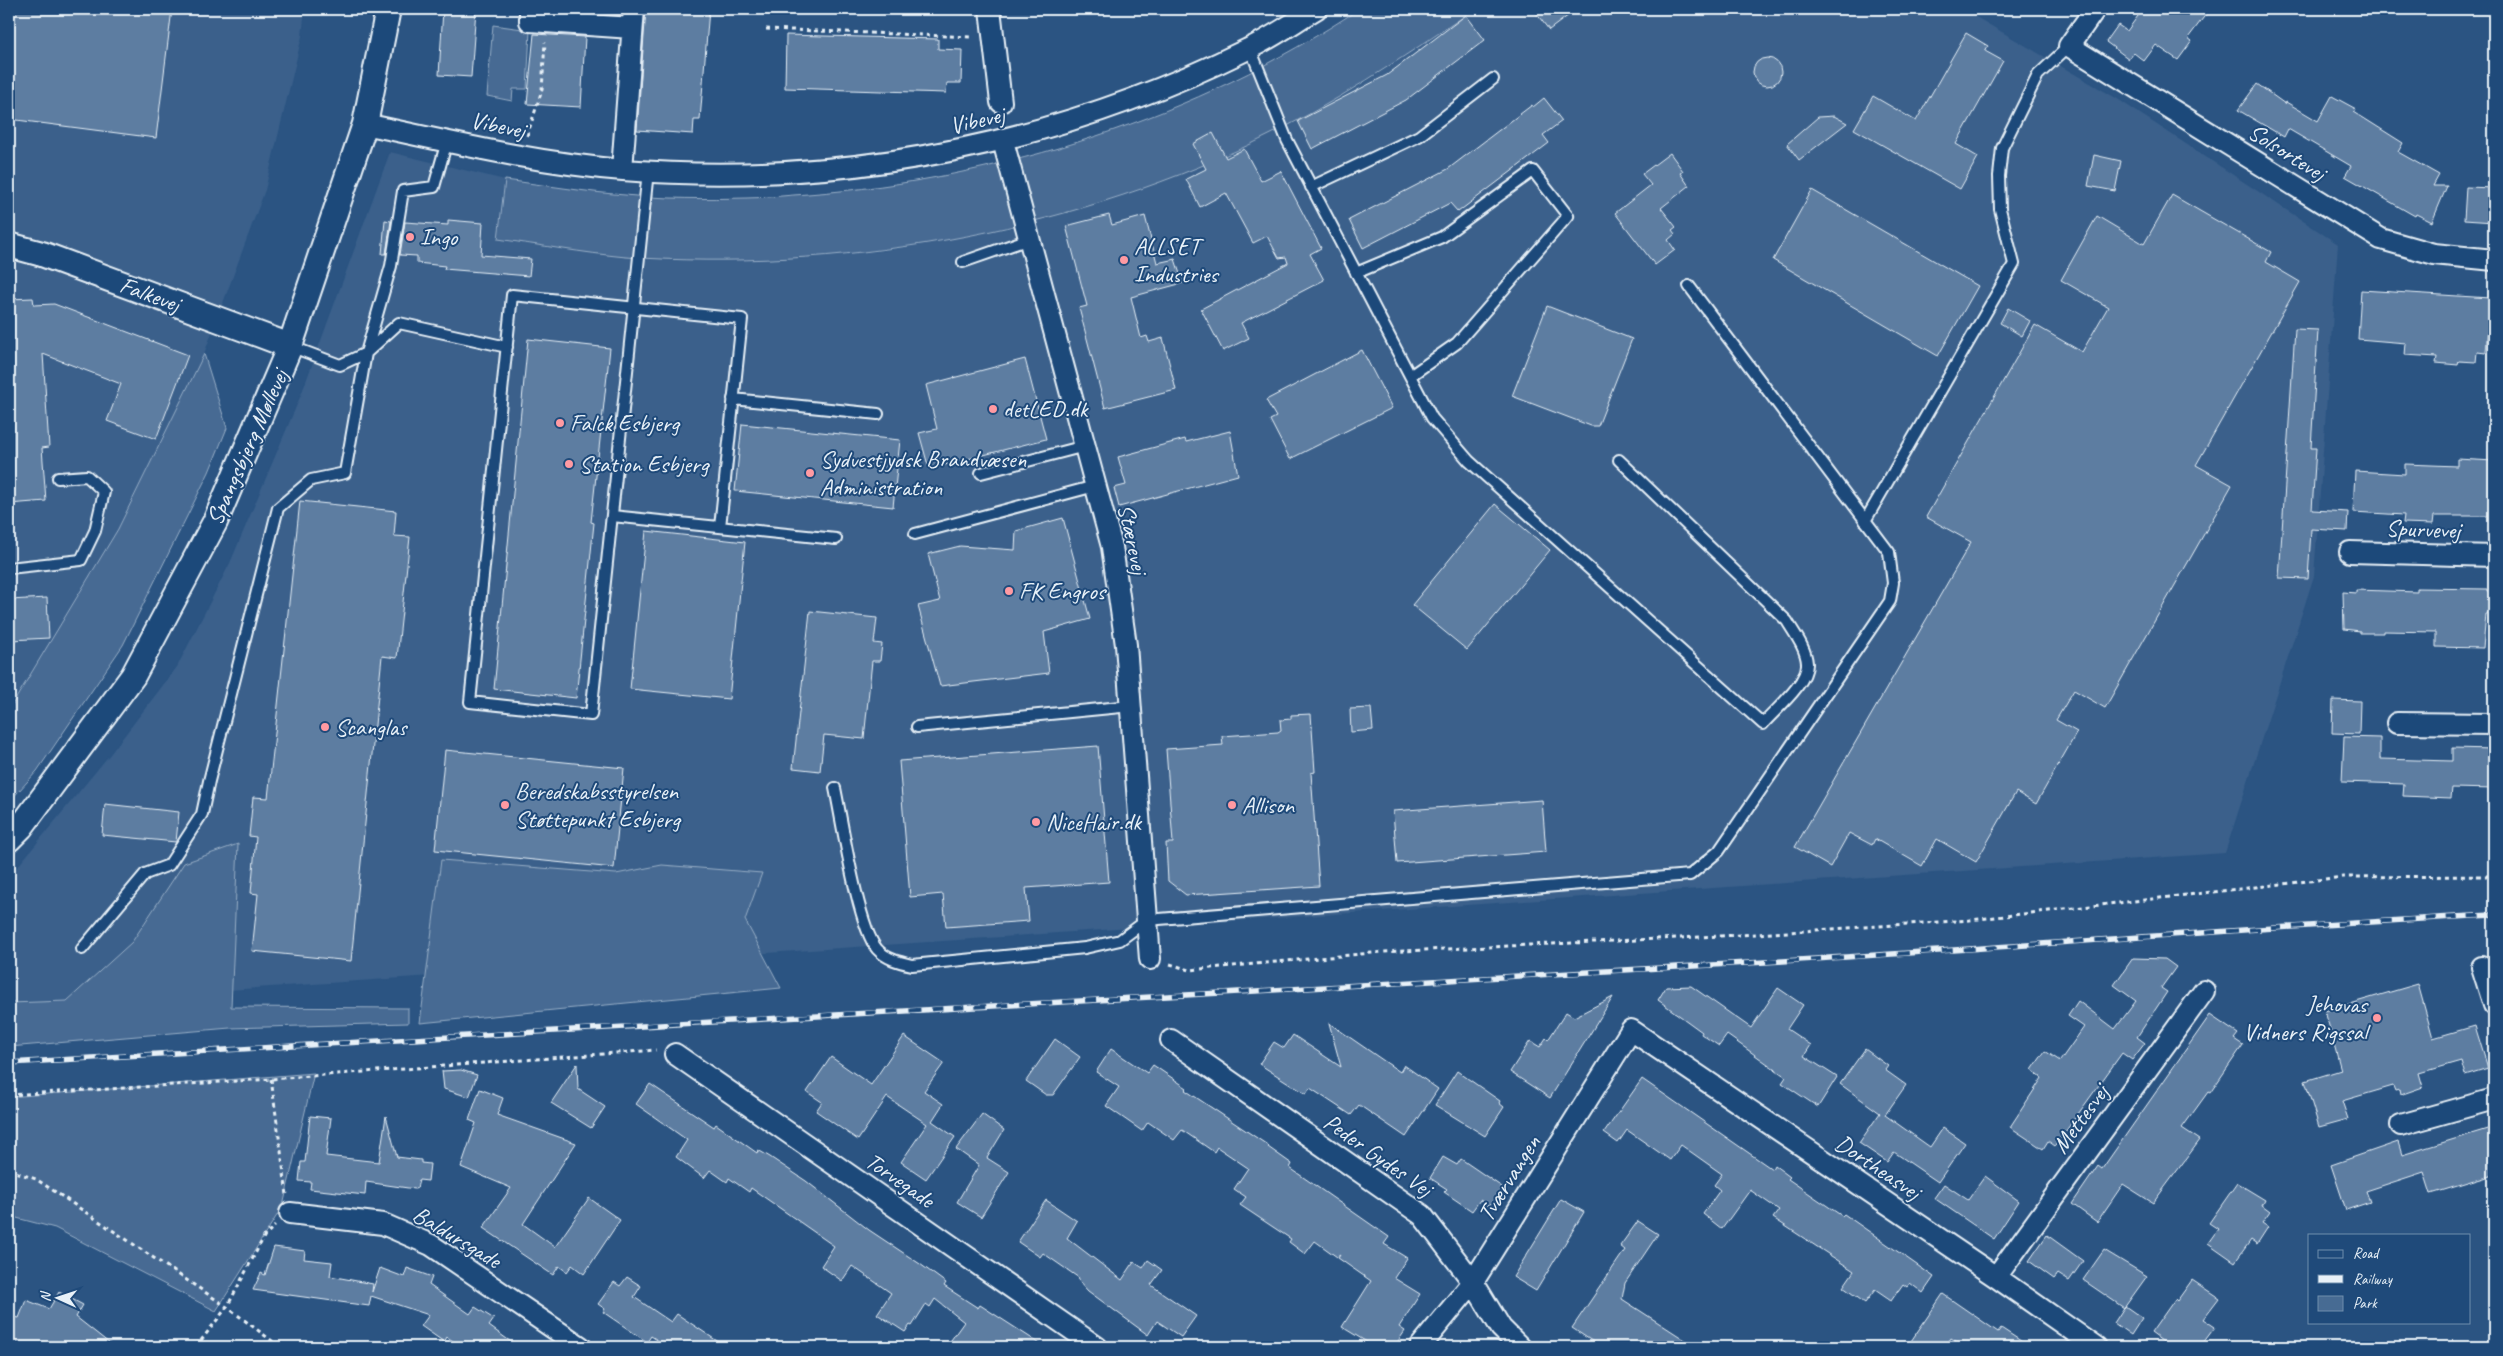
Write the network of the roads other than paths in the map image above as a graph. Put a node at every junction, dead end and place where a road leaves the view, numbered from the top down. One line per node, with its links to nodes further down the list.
1 (388, 9): 11 (street, Spangsbjerg Møllevej)
2 (530, 9): 6 (street)
3 (990, 9): 10 (street)
4 (1316, 9): 8 (street, Vibevej)
5 (2095, 9): 7 (street)
6 (633, 19): 14 (street)
7 (2069, 46): 19 (street, Solsortevej); 36 (lane)
8 (1250, 48): 13 (street, Vibevej); 16 (lane)
9 (1493, 79): 16 (lane)
10 (1001, 102)
11 (365, 124): 12 (street, Vibevej); 24 (street, Spangsbjerg Møllevej)
12 (447, 141): 14 (street, Vibevej); 26 (lane)
13 (1003, 141): 15 (street, Vibevej); 17 (street, Stærevej)
14 (622, 170): 15 (street, Vibevej)
15 (648, 171): 23 (lane)
16 (1311, 187): 21 (lane)
17 (1029, 239): 20 (lane); 30 (street, Stærevej)
18 (9, 245): 24 (street, Falkevej)
19 (2494, 260)
20 (963, 262)
21 (1356, 273): 27 (lane); 27 (lane)
22 (1689, 286): 36 (lane)
23 (634, 308): 25 (lane); 28 (lane); 35 (lane)
24 (290, 346): 26 (lane); 48 (street, Spangsbjerg Møllevej)
25 (507, 347): 26 (lane); 35 (lane)
26 (366, 353): 50 (lane)
27 (1410, 376): 31 (lane)
28 (733, 399): 29 (lane); 37 (lane)
29 (878, 414)
30 (1085, 446): 32 (lane); 34 (street, Stærevej)
31 (1619, 460)
32 (981, 473)
33 (58, 478): 42 (lane)
34 (1095, 486): 38 (lane); 43 (street, Stærevej)
35 (612, 516): 37 (lane)
36 (1865, 520): 49 (lane)
37 (720, 527): 39 (lane)
38 (915, 534)
39 (836, 539)
40 (2350, 552): 41 (street, Spurvevej)
41 (2494, 556)
42 (9, 568)
43 (1131, 706): 46 (lane); 49 (street, Stærevej)
44 (2396, 723): 45 (street)
45 (2494, 724)
46 (917, 727)
47 (835, 788): 49 (lane)
48 (9, 839)
49 (1147, 920): 51 (street, Stærevej)
50 (82, 949)
51 (1150, 959)
52 (2482, 967): 54 (street)
53 (2204, 991): 61 (street, Mettesvej)
54 (2494, 1004)
55 (1631, 1030): 61 (street, Dortheasvej); 62 (street, Tværvangen)
56 (1171, 1040): 62 (street, Peder Gydes Vej)
57 (675, 1054): 64 (street, Torvegade)
58 (2494, 1099): 59 (street)
59 (2400, 1125)
60 (290, 1213): 63 (street, Baldursgade)
61 (1996, 1277): 67 (street, Dortheasvej)
62 (1473, 1282): 65 (street, Tværvangen); 66 (street, Peder Gydes Vej)
63 (581, 1347)
64 (1097, 1347)
65 (1420, 1347)
66 (1520, 1347)
67 (2096, 1347)

